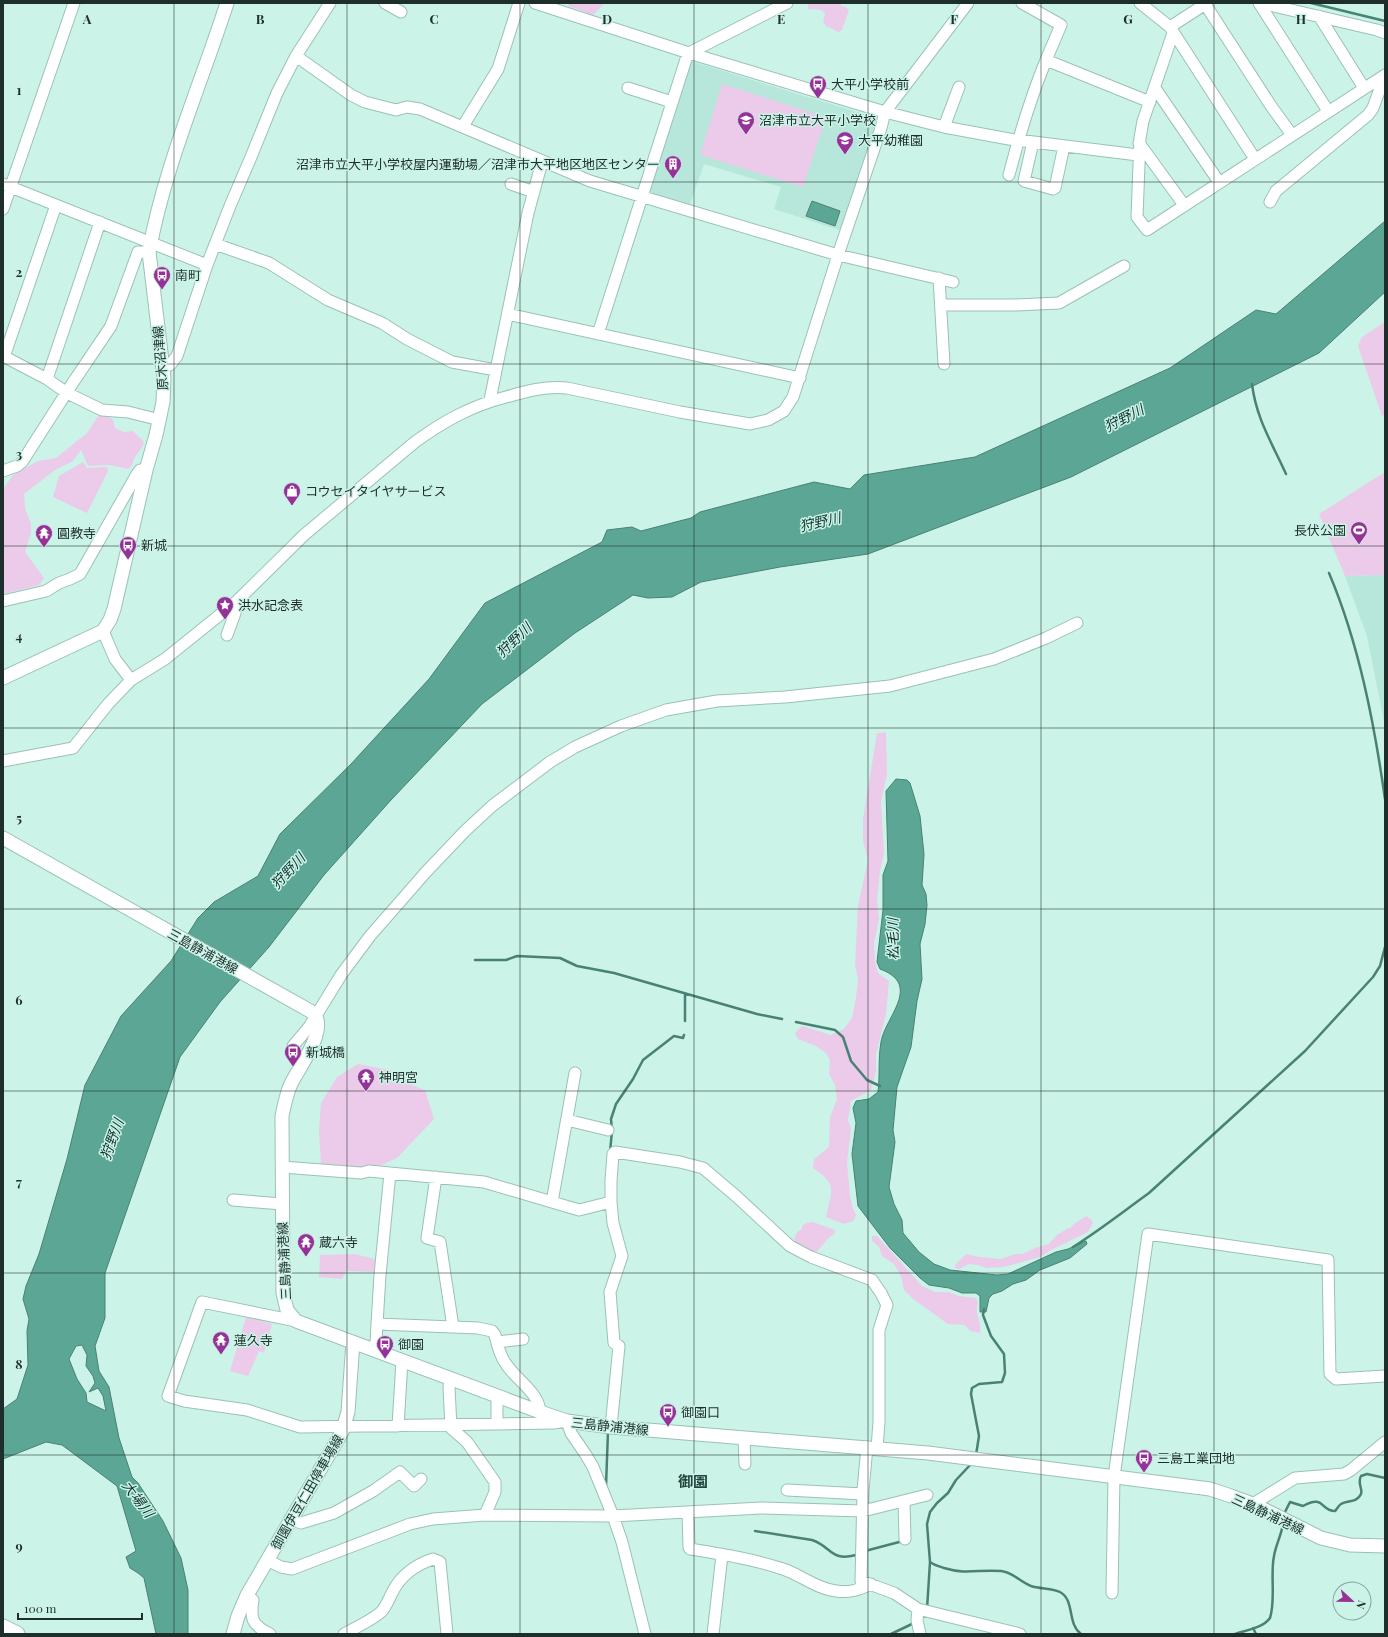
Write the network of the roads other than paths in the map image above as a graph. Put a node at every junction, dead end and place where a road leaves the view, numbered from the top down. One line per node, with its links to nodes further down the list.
1 (74, 3): 42 (street)
2 (227, 3): 51 (main road, 原木沼津線)
3 (330, 3): 18 (street)
4 (385, 3): 13 (street)
5 (519, 3): 29 (street)
6 (535, 3): 17 (street)
7 (787, 3): 17 (street)
8 (968, 3): 28 (street)
9 (1022, 3): 19 (street)
10 (1140, 3): 15 (street)
11 (1260, 3): 14 (street); 27 (street)
12 (1206, 4): 15 (street); 31 (street)
13 (401, 12)
14 (1319, 16): 16 (street); 24 (street)
15 (1172, 30): 23 (street); 37 (street)
16 (1385, 33)
17 (688, 53): 25 (street); 28 (street)
18 (296, 56): 29 (street); 50 (street)
19 (1046, 60): 26 (street); 32 (street)
20 (1385, 75): 24 (street); 45 (street)
21 (959, 86): 30 (street)
22 (628, 88): 25 (street)
23 (1155, 88): 26 (street); 40 (street)
24 (1364, 88): 27 (street)
25 (672, 102): 44 (street)
26 (1150, 102): 34 (street)
27 (1328, 111): 31 (street)
28 (885, 112): 30 (street); 52 (street)
29 (463, 126): 38 (street)
30 (944, 127): 32 (street)
31 (1292, 135): 37 (street)
32 (1018, 140): 33 (street); 39 (street)
33 (1033, 142): 35 (street); 35 (street)
34 (1139, 143): 36 (street); 47 (street)
35 (1064, 146): 36 (street)
36 (1138, 155): 47 (street)
37 (1255, 159): 40 (street)
38 (542, 162): 43 (street); 44 (street)
39 (1009, 175)
40 (1219, 182): 47 (street)
41 (511, 184): 43 (street)
42 (7, 185): 46 (street); 48 (street)
43 (534, 192): 58 (street)
44 (641, 197): 52 (street); 59 (street)
45 (1270, 202)
46 (56, 205): 49 (street); 60 (street)
47 (1184, 205)
48 (3, 209)
49 (100, 222): 51 (street); 65 (street)
50 (215, 244): 53 (street); 63 (street)
51 (150, 247): 53 (street); 62 (main road, 原木沼津線); 66 (street)
52 (838, 255): 55 (street); 64 (street)
53 (207, 265): 62 (street)
54 (1124, 266): 57 (street)
55 (939, 278): 56 (street); 57 (street)
56 (953, 282)
57 (940, 305): 61 (street)
58 (508, 314): 59 (street); 63 (street)
59 (598, 334): 64 (street)
60 (4, 356): 65 (street)
61 (944, 364)
62 (162, 366): 68 (main road, 原木沼津線)
63 (496, 370): 67 (street)
64 (800, 378): 67 (street)
65 (47, 379): 66 (street)
66 (66, 393): 68 (street); 70 (street)
67 (490, 400): 72 (street)
68 (160, 420): 69 (main road, 原木沼津線)
69 (146, 470): 71 (street); 74 (main road, 原木沼津線)
70 (3, 471)
71 (3, 601)
72 (237, 601): 75 (street); 77 (street)
73 (1077, 623): 80 (street)
74 (103, 631): 76 (main road); 77 (street)
75 (227, 635)
76 (3, 678)
77 (131, 680): 78 (street)
78 (3, 761)
79 (3, 838): 80 (main road, 三島静浦港線)
80 (314, 1014): 81 (street); 85 (main road, 三島静浦港線)
81 (293, 1046)
82 (576, 1073): 83 (street)
83 (567, 1120): 84 (street); 89 (street)
84 (608, 1130)
85 (282, 1167): 86 (street); 91 (main road, 三島静浦港線)
86 (390, 1173): 87 (street); 93 (street)
87 (436, 1177): 89 (street); 94 (street)
88 (232, 1200): 91 (street)
89 (552, 1202): 90 (street)
90 (611, 1202): 109 (street); 112 (street)
91 (282, 1204): 92 (main road, 三島静浦港線)
92 (296, 1321): 96 (main road, 三島静浦港線); 106 (street)
93 (377, 1324): 94 (street); 98 (street)
94 (453, 1326): 97 (street)
95 (523, 1339): 97 (street)
96 (353, 1342): 98 (main road, 三島静浦港線); 106 (main road, 御園伊豆仁田停車場線)
97 (497, 1342): 103 (street)
98 (373, 1350): 99 (main road, 三島静浦港線)
99 (402, 1361): 101 (main road, 三島静浦港線); 108 (street)
100 (1385, 1376): 114 (street)
101 (450, 1379): 102 (main road, 三島静浦港線); 107 (street)
102 (497, 1397): 103 (main road, 三島静浦港線); 105 (street)
103 (540, 1412): 104 (main road, 三島静浦港線)
104 (567, 1421): 105 (street); 109 (main road, 三島静浦港線); 124 (street)
105 (497, 1424): 107 (street)
106 (345, 1425): 108 (street); 125 (main road, 御園伊豆仁田停車場線)
107 (450, 1425): 108 (street); 123 (street)
108 (398, 1426)
109 (611, 1427): 110 (main road, 三島静浦港線)
110 (744, 1438): 112 (main road, 三島静浦港線); 113 (street)
111 (1385, 1442): 120 (street)
112 (872, 1447): 114 (main road, 三島静浦港線); 117 (street)
113 (745, 1464)
114 (1114, 1477): 120 (main road, 三島静浦港線); 131 (street)
115 (421, 1479): 125 (street)
116 (787, 1490): 117 (street)
117 (863, 1494): 121 (street)
118 (927, 1495): 119 (street)
119 (904, 1501): 121 (street); 126 (street)
120 (1253, 1504): 127 (main road, 三島静浦港線)
121 (863, 1511): 122 (street); 130 (street)
122 (688, 1512): 124 (street); 128 (street)
123 (485, 1515): 124 (street); 129 (street)
124 (613, 1516): 142 (street)
125 (290, 1519): 129 (main road, 御園伊豆仁田停車場線)
126 (905, 1539)
127 (1385, 1546)
128 (722, 1555): 130 (street); 143 (street)
129 (267, 1560): 132 (main road, 御園伊豆仁田停車場線)
130 (871, 1584): 133 (street)
131 (1112, 1593)
132 (246, 1595): 138 (main road, 御園伊豆仁田停車場線); 139 (street)
133 (918, 1609): 144 (street); 145 (street)
134 (3, 1627): 137 (highway)
135 (3, 1631): 136 (highway)
136 (9, 1634)
137 (17, 1634)
138 (233, 1634)
139 (270, 1634)
140 (344, 1634): 141 (street)
141 (448, 1634)
142 (645, 1634)
143 (713, 1634)
144 (920, 1634)
145 (1020, 1634)

